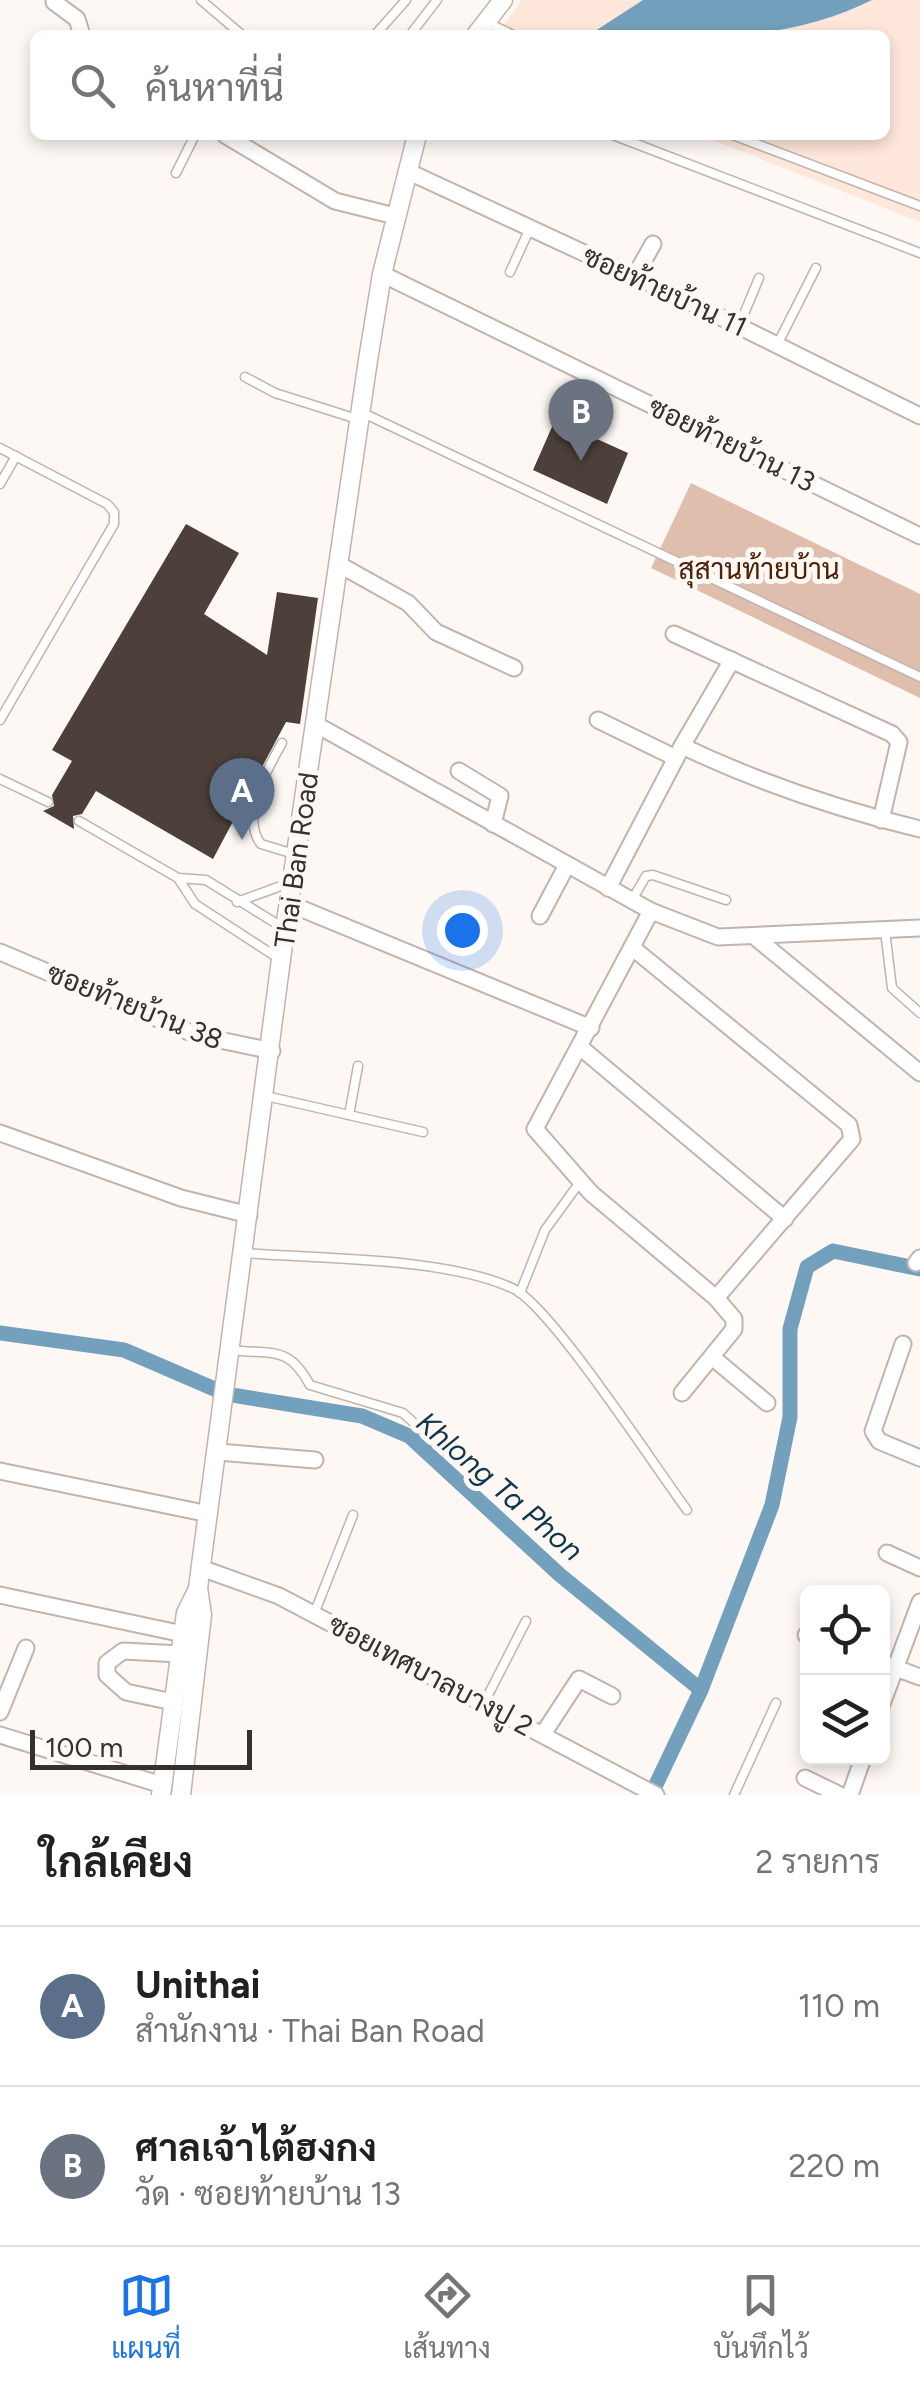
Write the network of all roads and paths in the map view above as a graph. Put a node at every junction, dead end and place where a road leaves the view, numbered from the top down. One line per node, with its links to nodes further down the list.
1 (201, 0): 8 (lane)
2 (406, 0): 9 (lane)
3 (437, 0): 10 (lane)
4 (503, 0): 6 (street)
5 (54, 2): 7 (street)
6 (481, 28)
7 (80, 30)
8 (236, 30)
9 (379, 30)
10 (414, 30)
11 (193, 140): 17 (lane)
12 (233, 140): 19 (street)
13 (416, 140): 16 (street, Thai Ban Road)
14 (626, 140): 22 (lane)
15 (745, 140): 18 (lane)
16 (407, 171): 19 (street, Thai Ban Road); 20 (street, ซอยท้ายบ้าน 11)
17 (176, 173)
18 (920, 206)
19 (395, 216): 25 (street, Thai Ban Road)
20 (530, 228): 24 (lane); 26 (street, ซอยท้ายบ้าน 11)
21 (653, 244): 26 (street)
22 (920, 253)
23 (816, 268): 29 (lane)
24 (510, 272)
25 (382, 274): 31 (street, Thai Ban Road); 36 (street, ซอยท้ายบ้าน 13)
26 (635, 276): 28 (street, ซอยท้ายบ้าน 11)
27 (759, 278): 28 (lane)
28 (738, 326): 29 (street, ซอยท้ายบ้าน 11)
29 (777, 345): 32 (street, ซอยท้ายบ้าน 11)
30 (245, 377): 31 (lane)
31 (360, 416): 37 (street, Thai Ban Road); 41 (lane)
32 (920, 416)
33 (0, 448): 34 (lane)
34 (16, 456): 35 (lane); 42 (lane)
35 (0, 484)
36 (920, 536)
37 (340, 565): 40 (street); 44 (street, Thai Ban Road)
38 (674, 634): 39 (street)
39 (732, 660): 46 (street); 51 (street)
40 (514, 668)
41 (920, 678)
42 (0, 720)
43 (598, 720): 46 (street)
44 (315, 724): 52 (street); 54 (street, Thai Ban Road)
45 (282, 743): 54 (lane)
46 (679, 752): 51 (street); 58 (street)
47 (459, 771): 52 (street)
48 (0, 779): 49 (lane)
49 (48, 802)
50 (79, 820): 56 (lane)
51 (882, 820): 53 (street)
52 (493, 824): 55 (street)
53 (920, 829)
54 (298, 855): 57 (street, Thai Ban Road)
55 (567, 865): 58 (street); 64 (street)
56 (178, 878): 61 (lane); 71 (lane)
57 (294, 881): 61 (lane); 62 (street, Thai Ban Road)
58 (608, 888): 59 (street)
59 (632, 900): 60 (lane); 63 (street)
60 (726, 900)
61 (236, 902): 66 (lane)
62 (290, 904): 66 (street, Thai Ban Road); 73 (street)
63 (652, 911): 68 (street); 69 (street)
64 (540, 916)
65 (920, 927): 67 (street)
66 (285, 929): 71 (street, Thai Ban Road)
67 (885, 931): 68 (street); 72 (lane)
68 (755, 937): 77 (street)
69 (634, 949): 73 (street); 84 (street)
70 (0, 952): 75 (street, ซอยท้ายบ้าน 38)
71 (282, 960): 75 (street, Thai Ban Road)
72 (920, 1013)
73 (591, 1028): 74 (street)
74 (580, 1048): 82 (street); 84 (street)
75 (272, 1051): 78 (street, Thai Ban Road)
76 (358, 1066): 79 (lane)
77 (920, 1073)
78 (266, 1096): 79 (lane); 83 (street, Thai Ban Road)
79 (348, 1114): 80 (lane)
80 (424, 1132)
81 (0, 1133): 83 (street)
82 (580, 1182): 86 (lane); 87 (street)
83 (249, 1215): 85 (street, Thai Ban Road)
84 (785, 1219): 87 (street)
85 (244, 1253): 86 (lane); 90 (street, Thai Ban Road)
86 (520, 1293): 98 (lane)
87 (716, 1298): 89 (street)
88 (903, 1344): 95 (street)
89 (712, 1357): 91 (street); 92 (street)
90 (230, 1360): 93 (lane); 94 (street, Thai Ban Road)
91 (682, 1393)
92 (766, 1403)
93 (445, 1451)
94 (218, 1452): 96 (street); 99 (street, Thai Ban Road)
95 (920, 1458)
96 (316, 1460)
97 (0, 1471): 99 (street)
98 (687, 1510)
99 (209, 1514): 102 (street, Thai Ban Road)
100 (352, 1515): 107 (lane)
101 (887, 1554): 103 (street)
102 (201, 1568): 104 (street, Thai Ban Road); 107 (street, ซอยเทศบาลบางปู 2)
103 (920, 1568)
104 (198, 1588): 109 (street, Thai Ban Road); 125 (street, Thai Ban Road)
105 (0, 1595): 109 (street)
106 (920, 1602): 112 (street)
107 (314, 1614): 117 (street, ซอยเทศบาลบางปู 2)
108 (526, 1621): 117 (lane)
109 (183, 1634): 111 (street, Thai Ban Road)
110 (26, 1648): 119 (street)
111 (180, 1654): 116 (street, Thai Ban Road); 116 (street)
112 (890, 1663)
113 (890, 1665): 114 (street)
114 (920, 1677)
115 (612, 1696): 120 (street)
116 (174, 1702): 124 (street, Thai Ban Road)
117 (484, 1702): 120 (street, ซอยเทศบาลบางปู 2)
118 (776, 1702): 127 (lane)
119 (0, 1712)
120 (543, 1734): 126 (street, ซอยเทศบาลบางปู 2)
121 (0, 1735): 124 (street)
122 (861, 1765): 129 (street)
123 (805, 1778): 128 (street)
124 (162, 1790)
125 (181, 1795)
126 (656, 1795)
127 (734, 1795)
128 (840, 1795)
129 (850, 1795)

